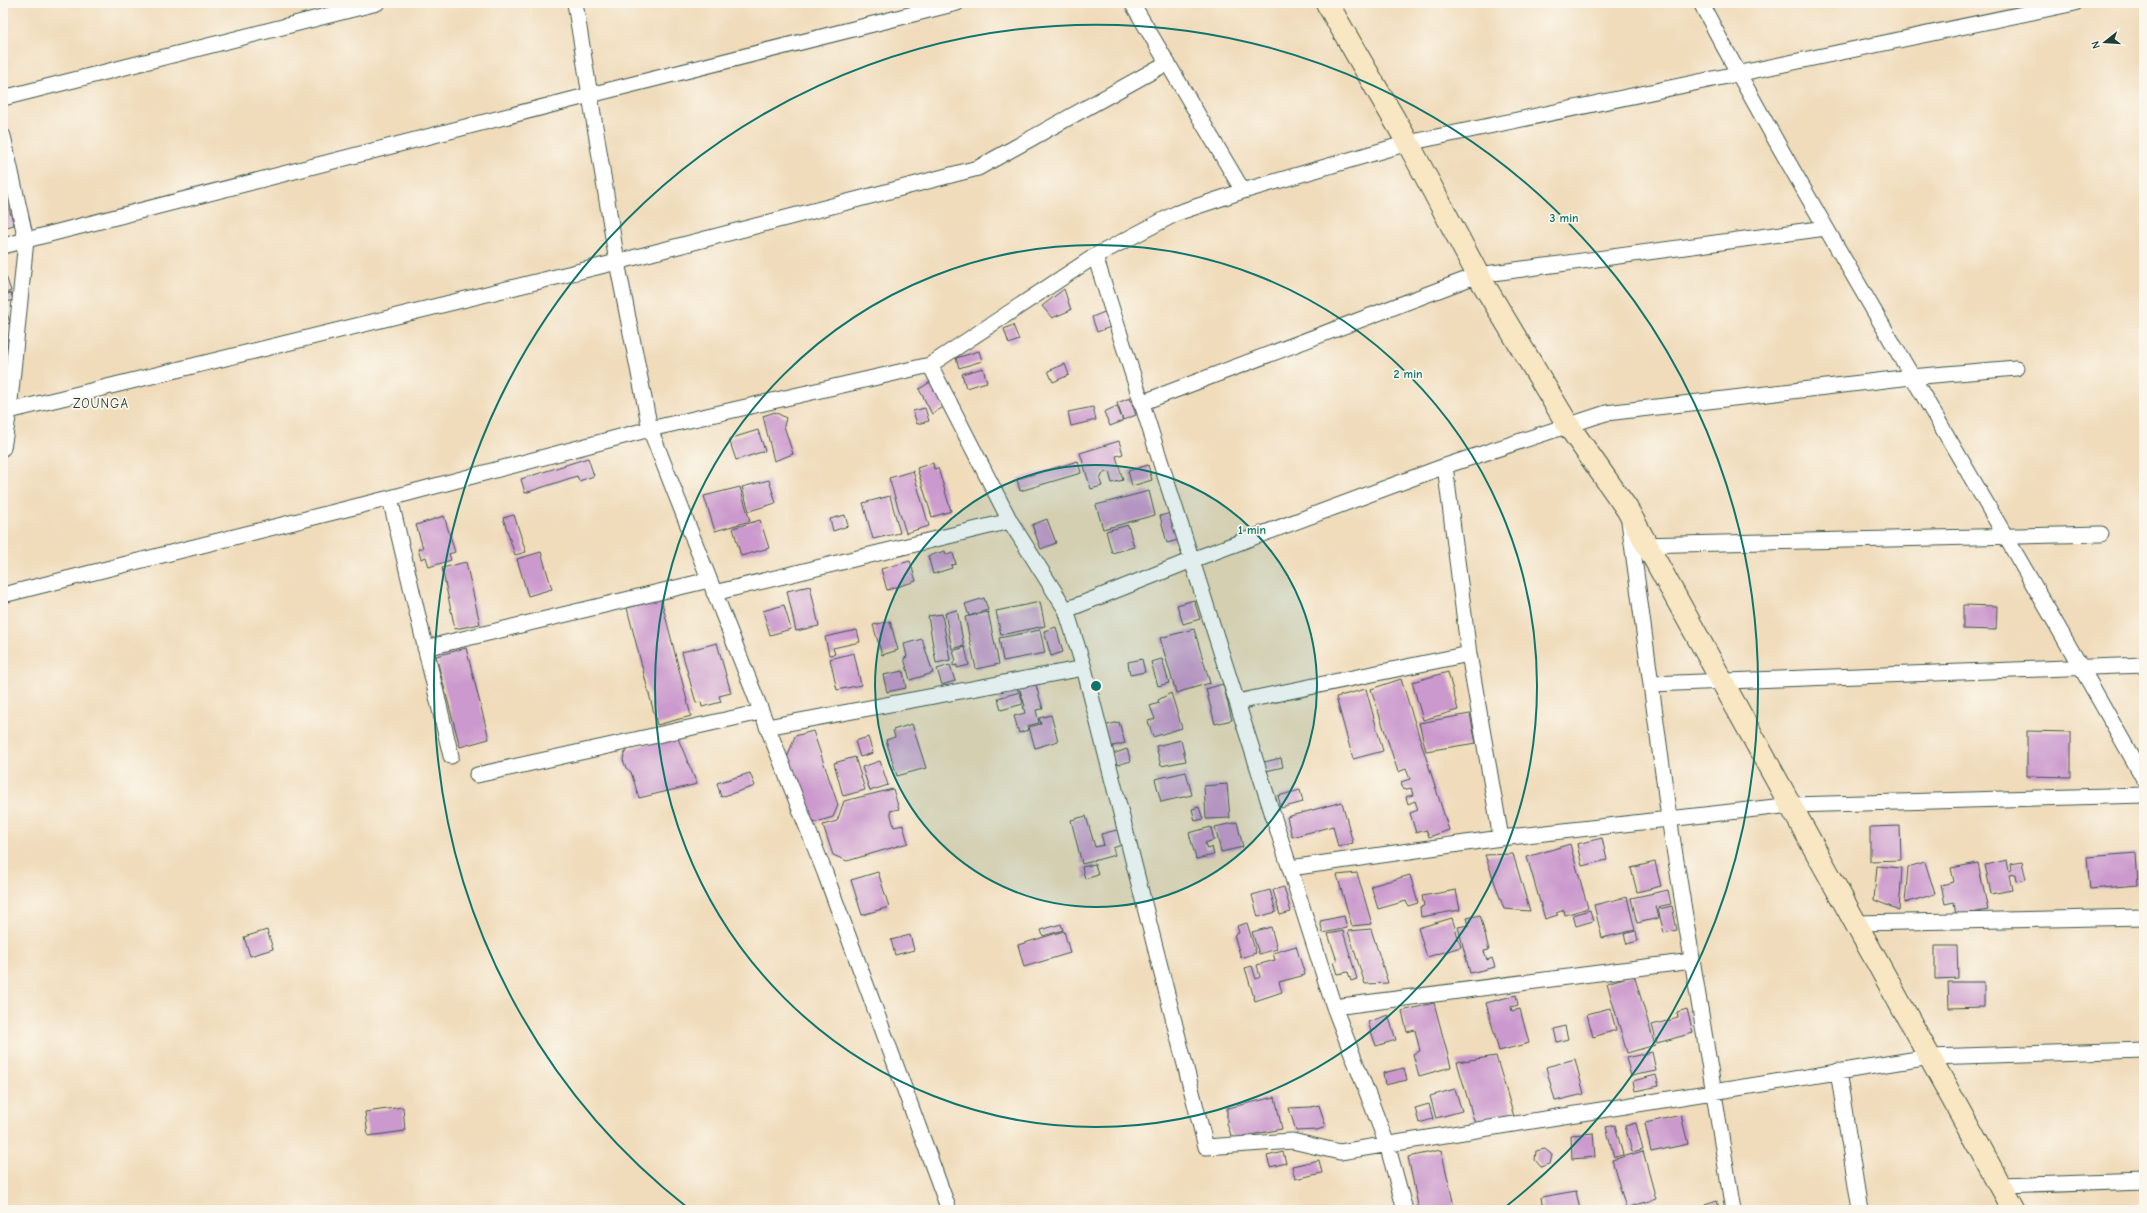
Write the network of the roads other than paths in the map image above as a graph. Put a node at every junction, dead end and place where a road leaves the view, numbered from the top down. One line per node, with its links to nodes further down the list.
1 (377, 3): 11 (street)
2 (575, 3): 10 (street)
3 (956, 3): 10 (street)
4 (1132, 3): 8 (street)
5 (1327, 3): 13 (street)
6 (1701, 3): 9 (street)
7 (2075, 3): 9 (street)
8 (1167, 63): 14 (street); 19 (street)
9 (1737, 73): 13 (street); 15 (street)
10 (590, 95): 16 (street); 19 (street)
11 (3, 98)
12 (3, 136): 16 (street)
13 (1408, 143): 14 (street); 20 (street)
14 (1243, 191): 18 (street)
15 (1826, 228): 20 (street); 23 (street)
16 (26, 240): 17 (street); 25 (street)
17 (3, 246)
18 (1095, 256): 21 (street); 24 (street)
19 (617, 262): 25 (street); 27 (street)
20 (1478, 275): 24 (street); 26 (street)
21 (930, 365): 27 (street); 31 (street)
22 (2016, 368): 23 (street)
23 (1911, 377): 26 (street); 33 (street)
24 (1141, 403): 35 (street)
25 (9, 412): 28 (street)
26 (1568, 425): 29 (street); 34 (street)
27 (650, 429): 30 (street); 36 (street)
28 (3, 448)
29 (1445, 466): 35 (street); 40 (street)
30 (390, 498): 37 (street); 39 (street)
31 (1010, 521): 36 (street); 38 (street)
32 (2101, 534): 33 (street)
33 (2007, 537): 34 (street); 42 (street)
34 (1639, 545): 44 (street); 45 (street)
35 (1192, 560): 38 (street); 46 (street)
36 (712, 587): 39 (street); 47 (street)
37 (3, 595)
38 (1066, 610): 43 (street)
39 (425, 648): 49 (street)
40 (1469, 654): 46 (street); 55 (street)
41 (2144, 665): 42 (street)
42 (2082, 667): 44 (street); 51 (street)
43 (1084, 668): 48 (street); 65 (street)
44 (1721, 681): 45 (street); 53 (street)
45 (1651, 684): 54 (street)
46 (1237, 702): 56 (street)
47 (761, 712): 48 (street); 50 (street)
48 (767, 727): 68 (street)
49 (451, 756)
50 (477, 775)
51 (2144, 779)
52 (2144, 795): 53 (street)
53 (1792, 805): 54 (street); 58 (street)
54 (1669, 818): 55 (street); 59 (street)
55 (1501, 838): 56 (street)
56 (1290, 868): 60 (street)
57 (2144, 917): 58 (street)
58 (1856, 923): 62 (street)
59 (1692, 961): 60 (street); 64 (street)
60 (1334, 1007): 65 (street)
61 (2144, 1050): 62 (street)
62 (1930, 1057): 63 (street); 67 (street)
63 (1838, 1071): 64 (street); 71 (street)
64 (1714, 1093): 65 (street); 70 (street)
65 (1387, 1144): 69 (street)
66 (2144, 1181): 67 (street)
67 (2002, 1186): 72 (street)
68 (949, 1210)
69 (1405, 1210)
70 (1733, 1210)
71 (1860, 1210)
72 (2014, 1210)

